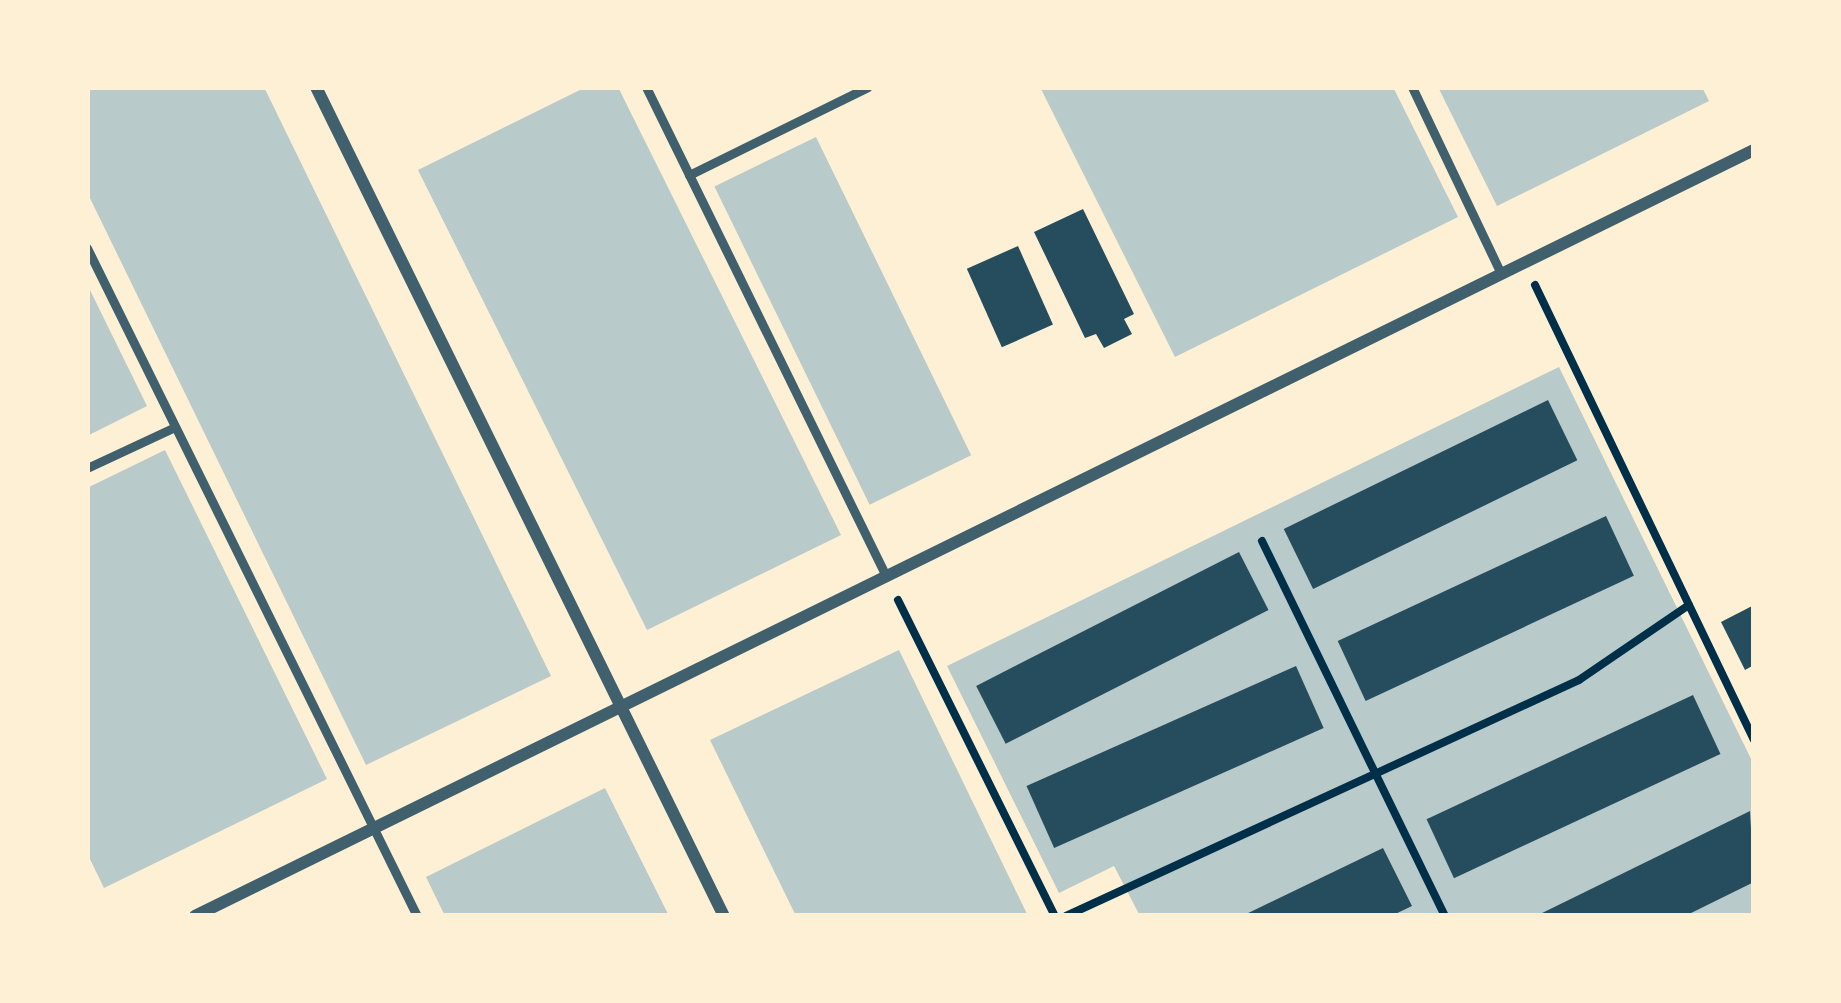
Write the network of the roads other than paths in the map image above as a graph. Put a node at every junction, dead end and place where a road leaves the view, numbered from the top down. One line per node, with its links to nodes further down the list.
1 (316, 87): 12 (street)
2 (646, 87): 6 (lane)
3 (868, 87): 6 (lane)
4 (1412, 87): 8 (lane)
5 (1754, 150): 8 (street)
6 (689, 175): 11 (lane)
7 (87, 248): 9 (lane)
8 (1501, 274): 11 (street)
9 (176, 427): 10 (lane); 13 (lane)
10 (87, 468)
11 (886, 576): 12 (street)
12 (621, 706): 13 (street); 16 (street)
13 (373, 828): 14 (street); 15 (lane)
14 (196, 916)
15 (417, 916)
16 (724, 916)

